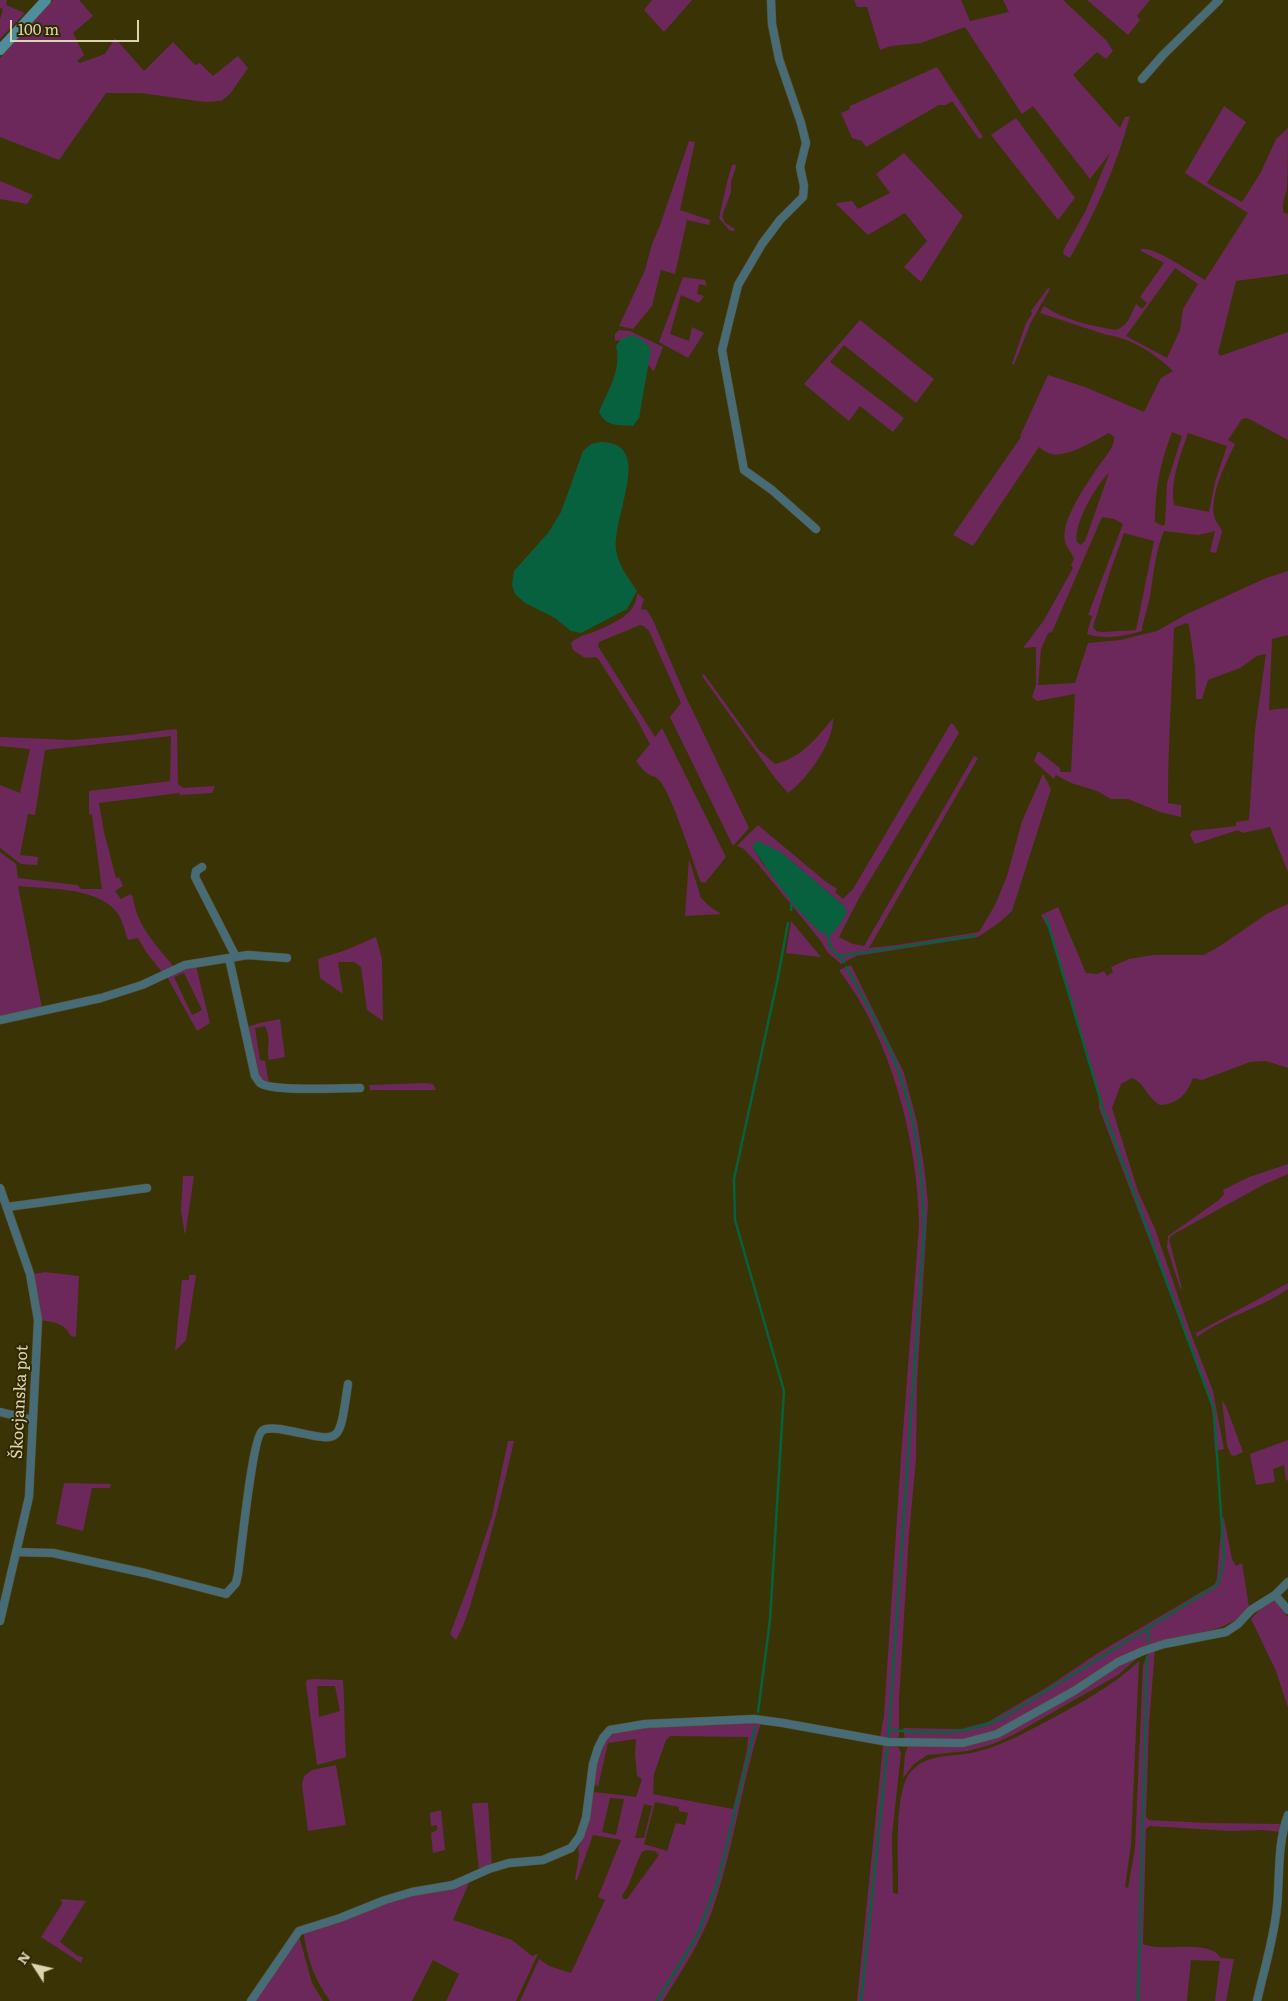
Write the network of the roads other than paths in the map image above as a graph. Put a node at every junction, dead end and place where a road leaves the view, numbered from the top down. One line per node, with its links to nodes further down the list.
1 (46, 0): 4 (street)
2 (771, 0): 6 (street)
3 (1219, 0): 5 (street)
4 (0, 50)
5 (1142, 79)
6 (816, 529)
7 (202, 867): 8 (street)
8 (232, 958): 9 (street); 10 (street); 11 (street)
9 (287, 958)
10 (0, 1020)
11 (360, 1088)
12 (0, 1188): 14 (street, Škocjanska pot)
13 (147, 1188): 14 (street)
14 (7, 1207): 17 (street, Škocjanska pot)
15 (348, 1384): 18 (street)
16 (0, 1412): 17 (street)
17 (32, 1420): 18 (street, Škocjanska pot)
18 (16, 1552): 22 (street, Škocjanska pot)
19 (1288, 1582): 20 (street)
20 (1275, 1595): 21 (street); 24 (street)
21 (1288, 1610)
22 (0, 1621)
23 (1288, 1815): 25 (street)
24 (251, 2001)
25 (1257, 2001)

